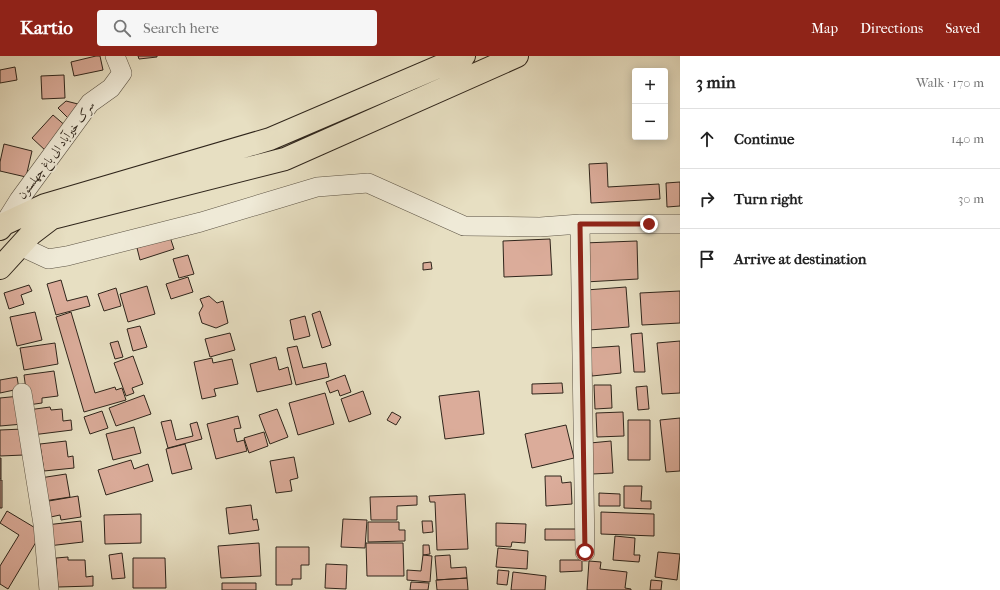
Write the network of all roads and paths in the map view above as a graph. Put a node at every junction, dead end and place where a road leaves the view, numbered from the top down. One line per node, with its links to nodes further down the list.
1 (115, 56): 6 (street, سرک خیرآباد الی باغ چهلستون)
2 (464, 56): 6 (main road)
3 (517, 56): 7 (main road)
4 (580, 224): 5 (street); 7 (street); 10 (street)
5 (680, 224)
6 (1, 226)
7 (20, 246): 8 (main road)
8 (0, 268)
9 (22, 393): 11 (street)
10 (585, 552)
11 (49, 590)

